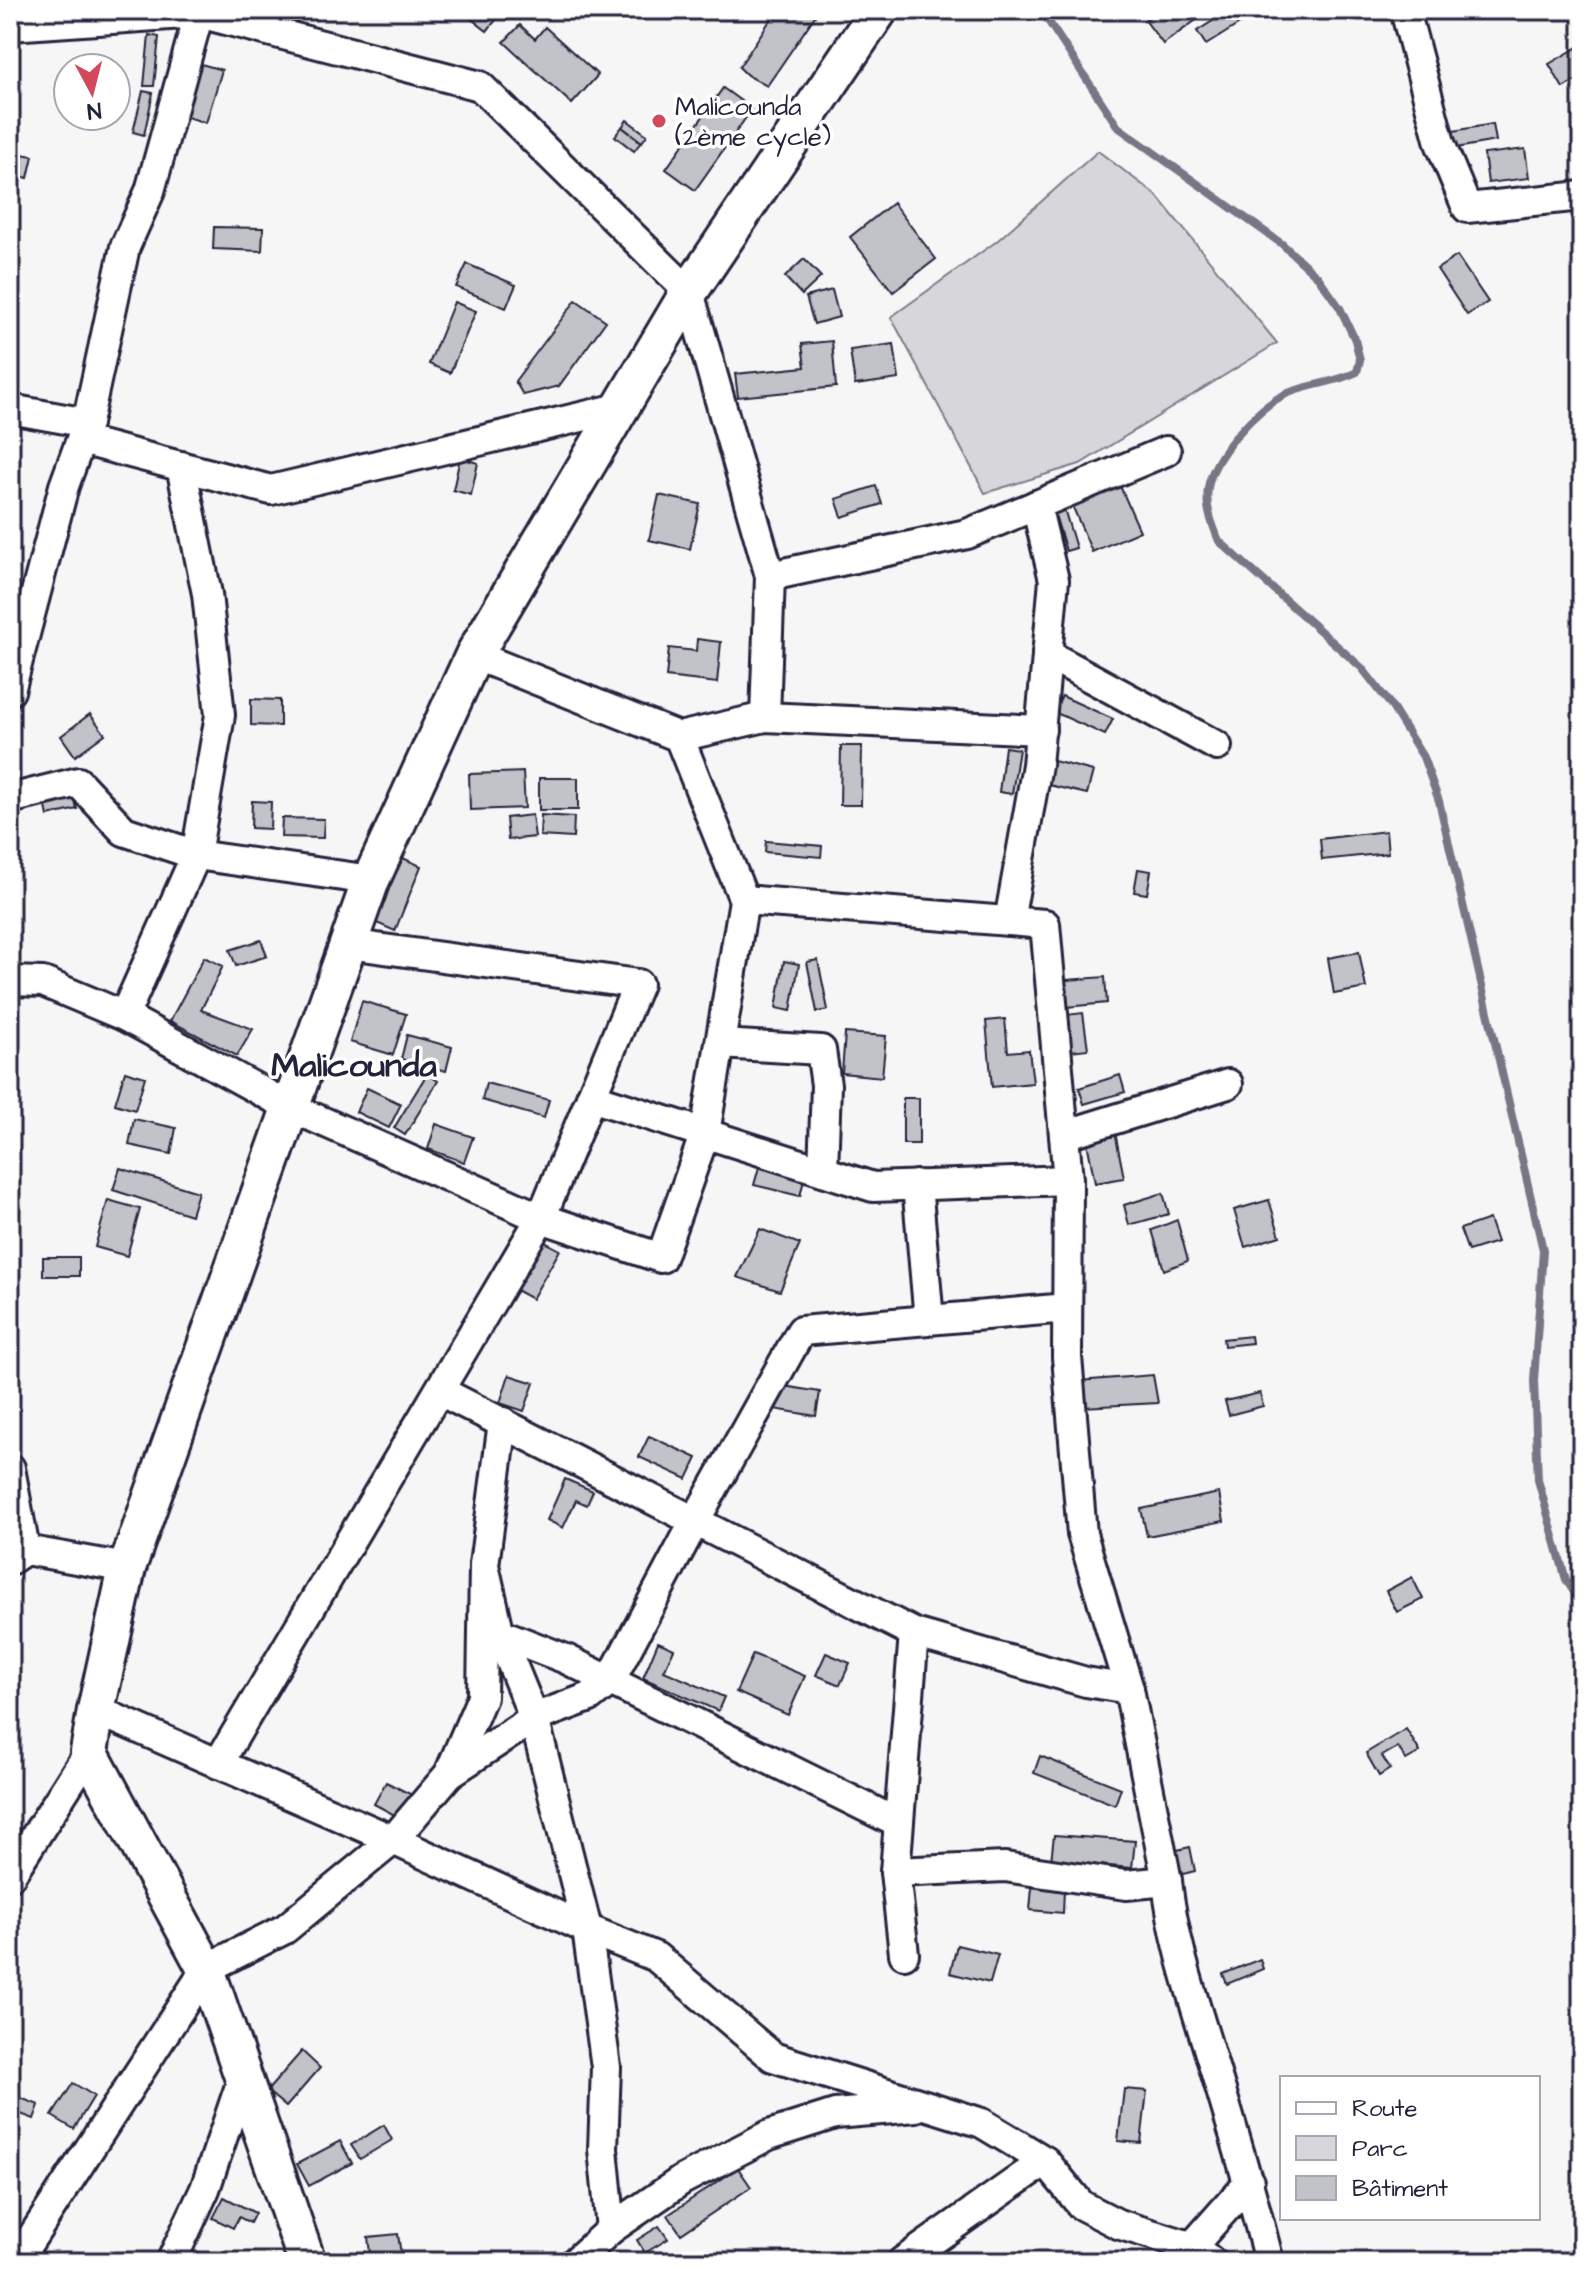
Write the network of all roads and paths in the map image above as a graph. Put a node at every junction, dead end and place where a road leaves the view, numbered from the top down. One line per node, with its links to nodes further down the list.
1 (879, 10): 6 (main road)
2 (1405, 10): 5 (street)
3 (199, 13): 4 (street); 6 (street); 9 (street)
4 (10, 26)
5 (1582, 196)
6 (689, 292): 7 (main road); 13 (street)
7 (619, 408): 11 (street); 16 (main road)
8 (10, 409): 9 (street)
9 (84, 431): 11 (street); 14 (street)
10 (1166, 451): 12 (street)
11 (181, 466): 23 (street)
12 (1036, 505): 13 (street); 15 (street)
13 (770, 576): 18 (street)
14 (16, 641): 17 (street)
15 (1047, 654): 19 (street); 21 (street)
16 (474, 655): 20 (street); 24 (main road)
17 (10, 691)
18 (765, 717): 19 (street); 20 (street)
19 (1041, 730): 26 (street)
20 (679, 737): 25 (street)
21 (1217, 746)
22 (10, 799): 23 (street)
23 (196, 855): 24 (street); 29 (street)
24 (371, 880): 27 (main road)
25 (744, 900): 26 (street); 30 (street)
26 (1009, 921): 35 (street)
27 (348, 944): 32 (street); 33 (main road)
28 (10, 981): 29 (street)
29 (124, 1016): 33 (street)
30 (720, 1044): 34 (street); 36 (street)
31 (1228, 1084): 35 (street)
32 (591, 1097): 34 (street); 39 (street)
33 (290, 1107): 39 (street); 47 (main road)
34 (705, 1133): 36 (street); 39 (street)
35 (1064, 1135): 37 (street)
36 (823, 1171): 38 (street)
37 (1068, 1180): 38 (street); 40 (street)
38 (917, 1185): 41 (street)
39 (541, 1218): 42 (street)
40 (1067, 1308): 41 (street); 51 (street)
41 (929, 1320): 45 (street)
42 (440, 1391): 43 (street); 55 (street)
43 (503, 1422): 45 (street); 48 (street)
44 (10, 1468): 46 (street)
45 (695, 1521): 49 (street); 50 (street)
46 (18, 1555): 47 (street)
47 (127, 1568): 52 (main road)
48 (491, 1630): 50 (street); 53 (street); 56 (street)
49 (914, 1633): 51 (street); 57 (street)
50 (610, 1681): 53 (street); 57 (street)
51 (1129, 1689): 61 (street)
52 (96, 1710): 54 (main road); 55 (street)
53 (534, 1718): 56 (street); 62 (street)
54 (89, 1752): 60 (street); 64 (main road)
55 (218, 1764): 58 (street)
56 (449, 1774): 58 (street)
57 (898, 1823): 59 (street)
58 (393, 1840): 62 (street); 64 (street)
59 (895, 1872): 61 (street); 63 (street)
60 (10, 1876)
61 (1167, 1881): 68 (street)
62 (587, 1929): 66 (street); 69 (street)
63 (904, 1954)
64 (206, 1969): 65 (main road); 71 (street)
65 (243, 2077): 72 (street); 73 (main road)
66 (928, 2106): 67 (street); 69 (street)
67 (1045, 2161): 70 (street); 75 (street)
68 (1249, 2182): 70 (street); 76 (street)
69 (611, 2229): 74 (street)
70 (1195, 2257)
71 (16, 2262)
72 (171, 2262)
73 (307, 2262)
74 (575, 2262)
75 (902, 2262)
76 (1269, 2262)

